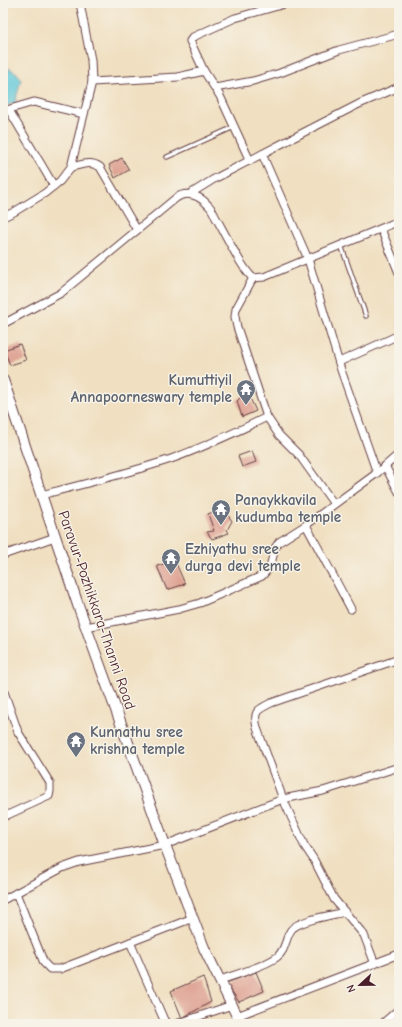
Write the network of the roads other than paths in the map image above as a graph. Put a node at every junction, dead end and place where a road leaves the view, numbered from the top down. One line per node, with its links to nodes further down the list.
1 (80, 3): 5 (street)
2 (288, 3): 4 (street)
3 (399, 34): 7 (street)
4 (204, 71): 5 (street); 7 (street)
5 (92, 82): 9 (street)
6 (399, 87): 11 (street)
7 (215, 88): 10 (street)
8 (6, 111): 9 (street); 15 (street)
9 (84, 114): 14 (street)
10 (234, 127): 12 (lane); 13 (street)
11 (262, 154): 13 (street); 22 (street)
12 (167, 157)
13 (250, 161): 16 (street)
14 (71, 167): 15 (street); 20 (street)
15 (54, 186): 17 (street)
16 (190, 194): 20 (street); 24 (street)
17 (3, 217)
18 (399, 221): 19 (street)
19 (381, 229): 21 (street); 23 (street)
20 (137, 230): 26 (street)
21 (341, 245): 22 (street); 25 (lane)
22 (308, 259): 24 (street); 28 (street)
23 (399, 273)
24 (253, 278): 30 (street)
25 (366, 316)
26 (3, 324)
27 (399, 335): 28 (street)
28 (338, 362): 33 (street)
29 (3, 380): 35 (main road, Paravur-Pozhikkara-Thanni Road)
30 (267, 417): 35 (street); 36 (street)
31 (399, 454): 32 (street)
32 (385, 466): 33 (street); 34 (street)
33 (377, 473): 36 (street)
34 (399, 492)
35 (41, 495): 38 (main road, Paravur-Pozhikkara-Thanni Road)
36 (334, 504): 37 (street)
37 (306, 525): 41 (street); 42 (street)
38 (55, 537): 40 (street); 42 (main road, Paravur-Pozhikkara-Thanni Road)
39 (3, 546): 40 (street)
40 (5, 555)
41 (351, 610)
42 (86, 627): 48 (main road, Paravur-Pozhikkara-Thanni Road)
43 (399, 659): 46 (street)
44 (3, 689): 47 (street)
45 (399, 767): 46 (street)
46 (283, 799): 48 (street); 51 (street)
47 (3, 817)
48 (165, 845): 49 (street); 52 (main road, Paravur-Pozhikkara-Thanni Road)
49 (16, 893): 50 (street); 53 (street)
50 (3, 900)
51 (345, 912): 55 (street); 56 (street)
52 (193, 918): 53 (street); 56 (main road, Paravur-Pozhikkara-Thanni Road)
53 (130, 942): 60 (street)
54 (399, 954): 55 (street)
55 (375, 964): 59 (street)
56 (220, 980): 57 (main road, Paravur-Pozhikkara-Thanni Road)
57 (232, 1005): 59 (main road, Paravur-Pozhikkara-Thanni Road); 61 (street)
58 (399, 1009): 62 (street)
59 (239, 1020)
60 (168, 1024)
61 (176, 1024)
62 (382, 1024)

